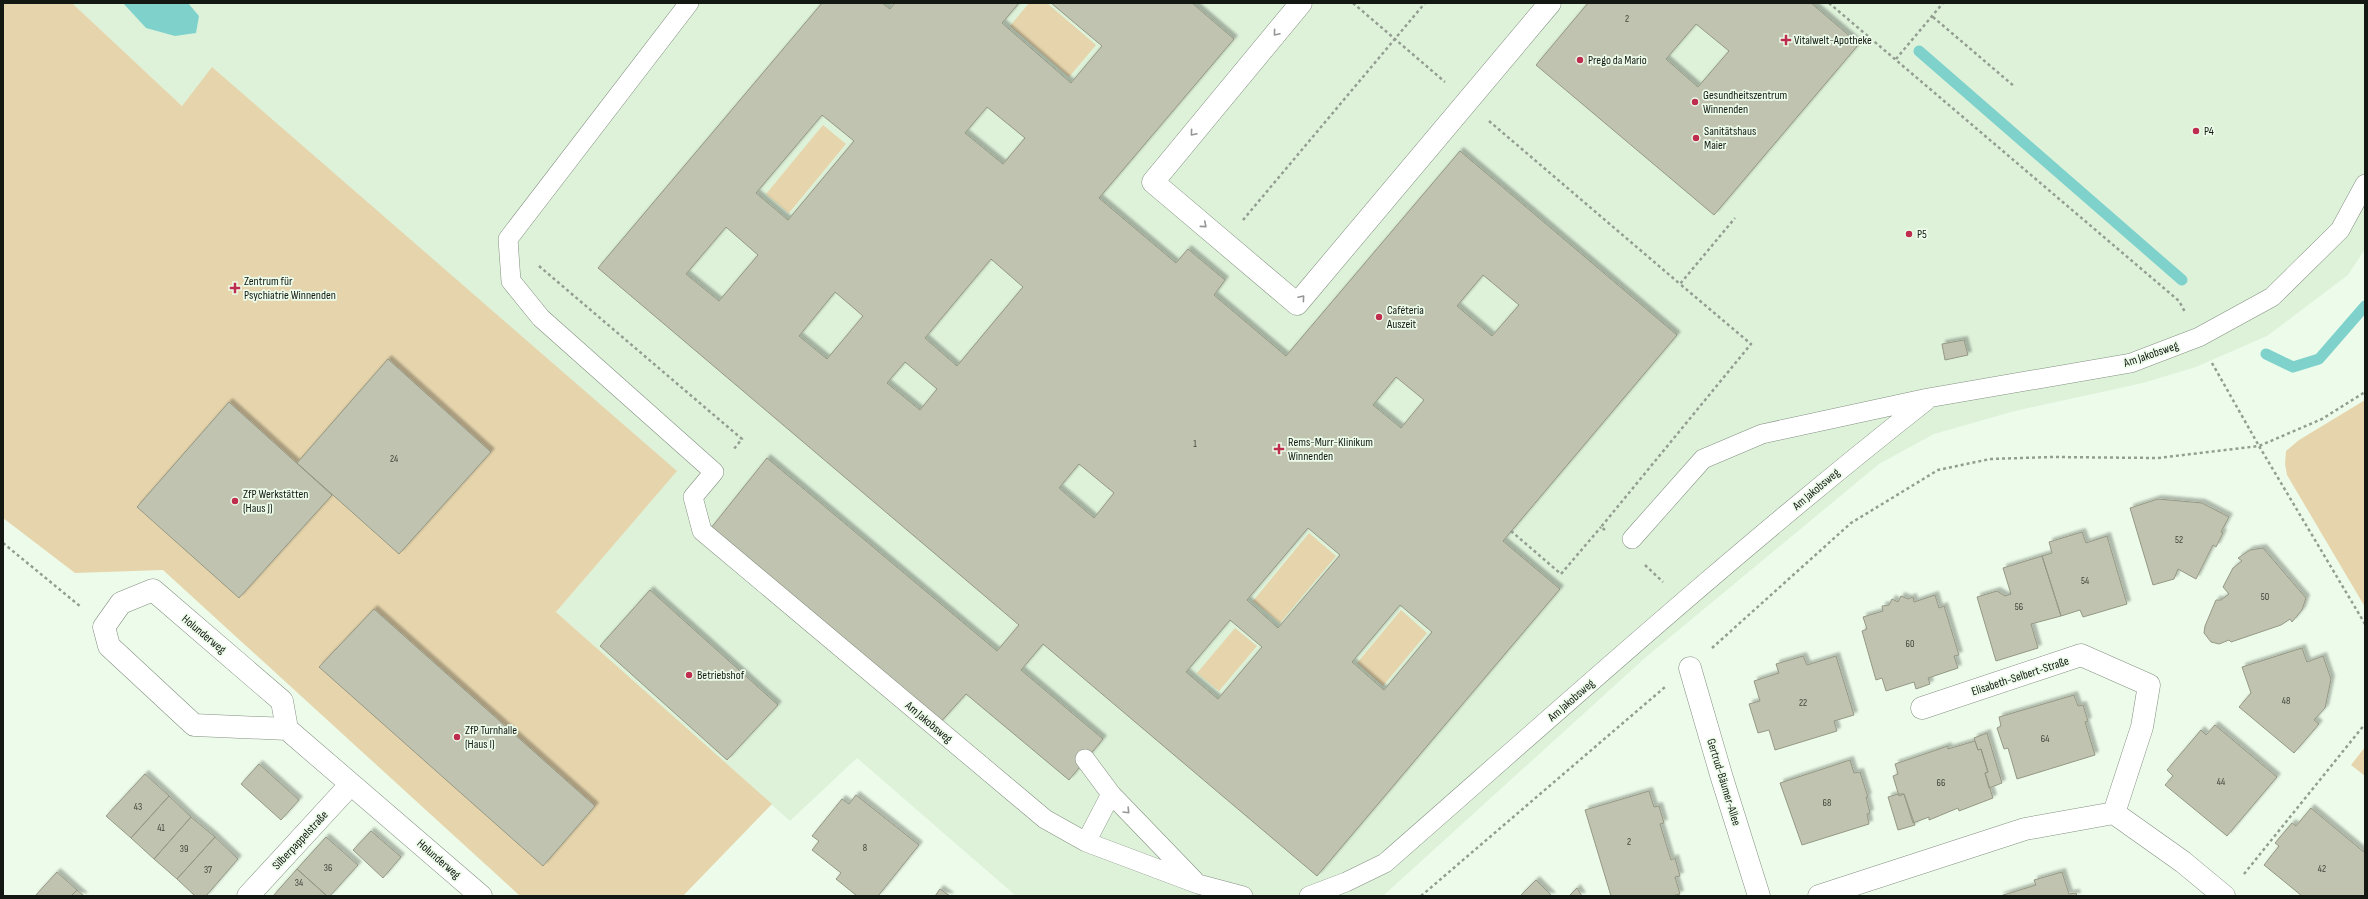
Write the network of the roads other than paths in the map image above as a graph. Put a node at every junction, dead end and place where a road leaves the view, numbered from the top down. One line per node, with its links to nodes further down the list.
1 (689, 3): 14 (lane, Am Jakobsweg)
2 (1301, 3): 3 (street, one-way to 3)
3 (1550, 3)
4 (2365, 184): 5 (lane, Am Jakobsweg)
5 (1928, 398): 6 (lane); 19 (lane, Am Jakobsweg)
6 (1632, 539)
7 (1690, 668): 20 (street, Gertrud-Bäumer-Allee)
8 (1922, 708): 13 (street, Elisabeth-Selbert-Straße)
9 (287, 729): 9 (street, Holunderweg); 11 (street, Holunderweg)
10 (1085, 760): 12 (lane)
11 (351, 784): 16 (street, Silberpappelstraße); 17 (street, Holunderweg)
12 (1111, 794): 14 (lane); 15 (lane, one-way to 15)
13 (2114, 813): 21 (street); 22 (street)
14 (1086, 842): 15 (lane, Am Jakobsweg)
15 (1198, 884): 18 (lane, Am Jakobsweg)
16 (248, 896)
17 (481, 896)
18 (1243, 896)
19 (1309, 896)
20 (1760, 896)
21 (1819, 896)
22 (2224, 896)

